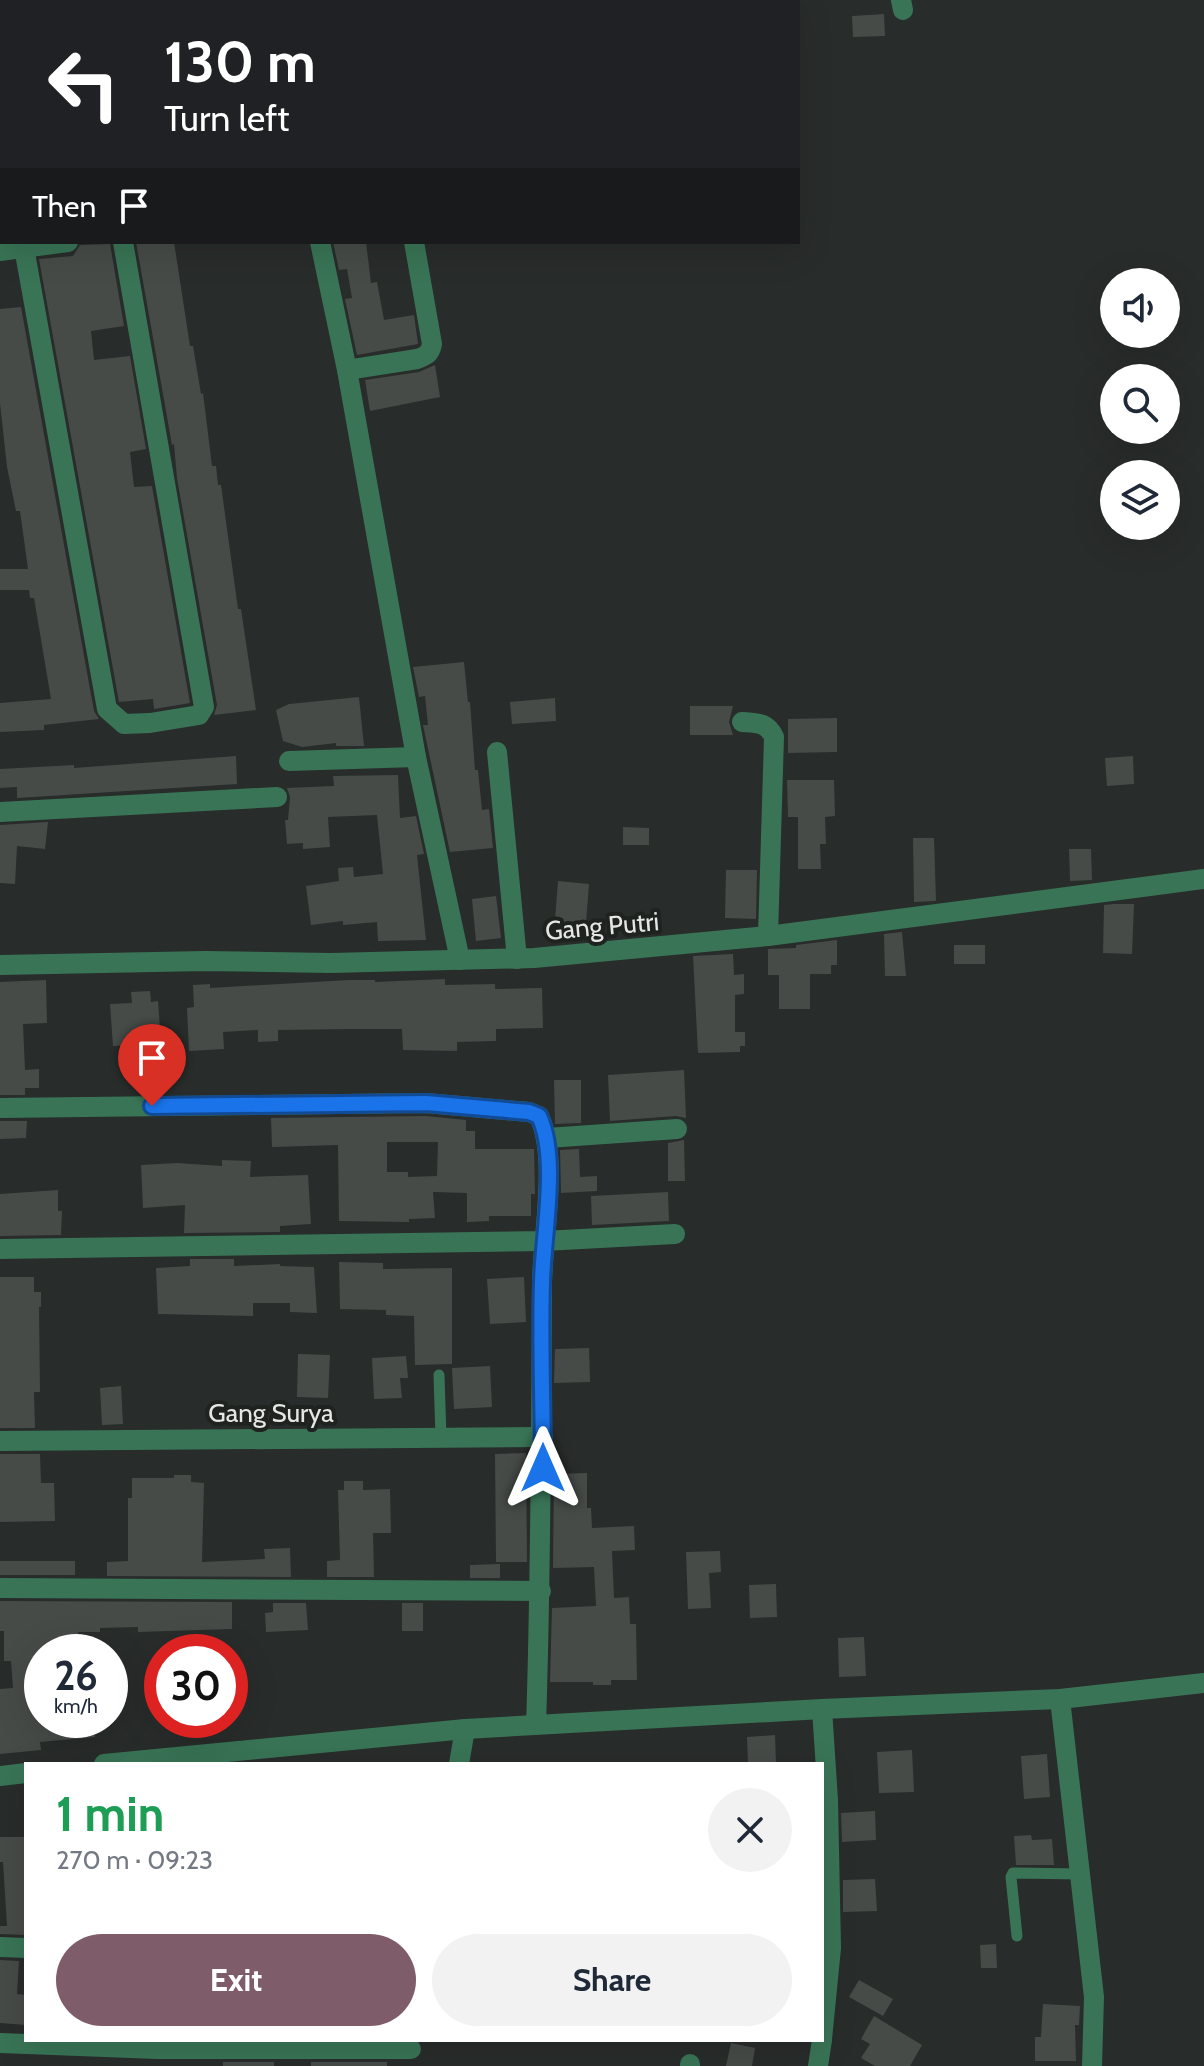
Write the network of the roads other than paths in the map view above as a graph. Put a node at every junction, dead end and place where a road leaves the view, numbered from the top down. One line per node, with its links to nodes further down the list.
1 (123, 244): 4 (street)
2 (320, 244): 6 (street)
3 (414, 244): 6 (street)
4 (23, 245): 5 (street)
5 (0, 251)
6 (347, 370): 9 (street)
7 (742, 722): 14 (street)
8 (497, 752): 15 (street)
9 (416, 757): 10 (street); 16 (street)
10 (289, 761)
11 (277, 797): 12 (street)
12 (0, 812)
13 (1204, 879): 14 (street, Gang Putri)
14 (768, 936): 15 (street, Gang Putri)
15 (517, 959): 16 (street, Gang Putri)
16 (460, 960): 17 (street, Gang Putri)
17 (0, 965)
18 (0, 1108): 20 (street)
19 (677, 1129): 20 (street)
20 (547, 1138): 22 (street)
21 (675, 1234): 22 (street)
22 (544, 1241): 23 (street); 25 (street)
23 (0, 1249)
24 (439, 1375): 26 (lane)
25 (543, 1437): 26 (street, Gang Surya); 29 (street)
26 (441, 1438): 27 (street, Gang Surya)
27 (0, 1441)
28 (0, 1588): 29 (street)
29 (541, 1591): 33 (street)
30 (1204, 1683): 31 (street)
31 (1060, 1699): 32 (street); 39 (street)
32 (822, 1709): 33 (street); 43 (street)
33 (536, 1725): 34 (street)
34 (465, 1729): 35 (street); 36 (street)
35 (125, 1762)
36 (459, 1762)
37 (24, 1773): 38 (street)
38 (0, 1776)
39 (1081, 1874): 40 (lane); 48 (street)
40 (1017, 1936)
41 (0, 1947): 42 (street)
42 (24, 1948)
43 (824, 2020)
44 (822, 2042): 47 (street)
45 (0, 2043): 46 (street)
46 (411, 2052)
47 (818, 2066)
48 (1092, 2066)

